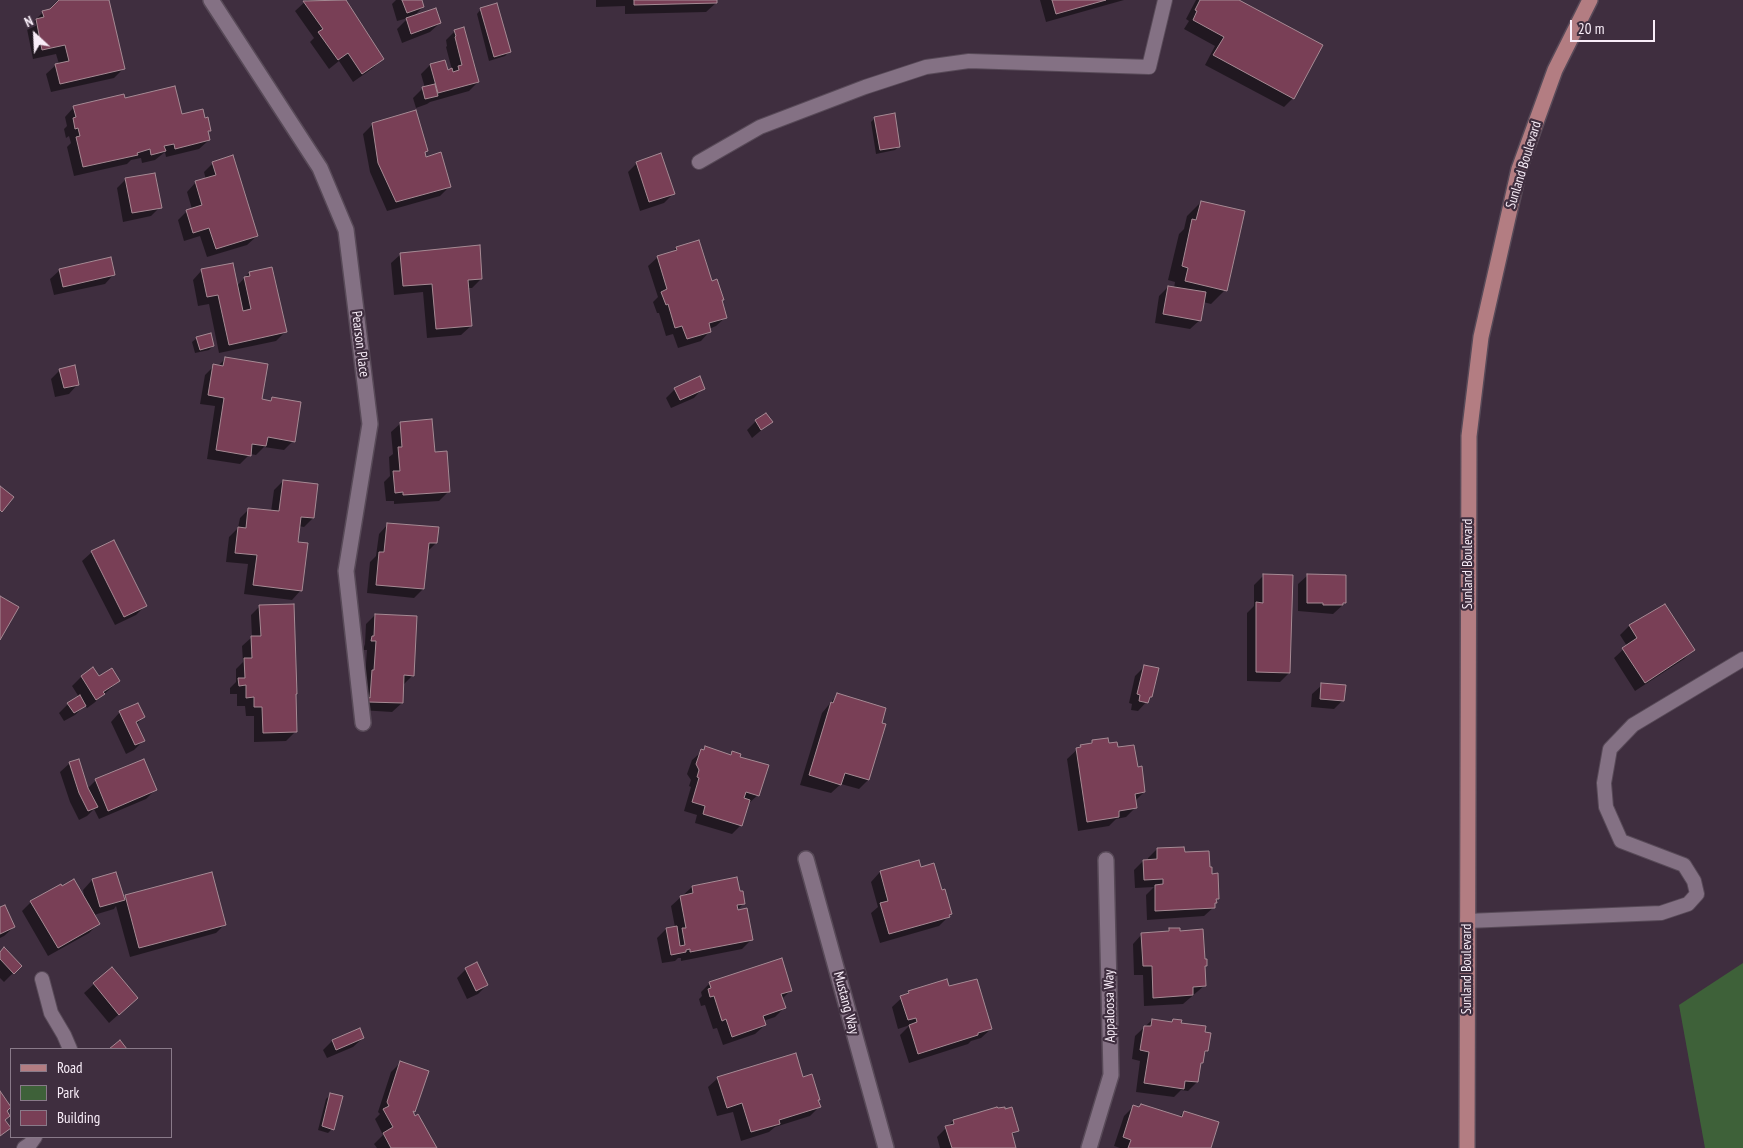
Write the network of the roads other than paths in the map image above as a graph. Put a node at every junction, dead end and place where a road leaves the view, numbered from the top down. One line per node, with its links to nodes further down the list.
1 (211, 0): 6 (street, Pearson Place)
2 (1165, 0): 4 (lane)
3 (1590, 0): 9 (main road, Sunland Boulevard)
4 (699, 162)
5 (1743, 659): 9 (lane)
6 (363, 723)
7 (806, 859): 14 (street, Mustang Way)
8 (1106, 860): 15 (street, Appaloosa Way)
9 (1467, 922): 16 (main road, Sunland Boulevard)
10 (42, 979): 11 (lane)
11 (70, 1048)
12 (34, 1138): 13 (lane)
13 (24, 1148)
14 (886, 1148)
15 (1089, 1148)
16 (1467, 1148)

